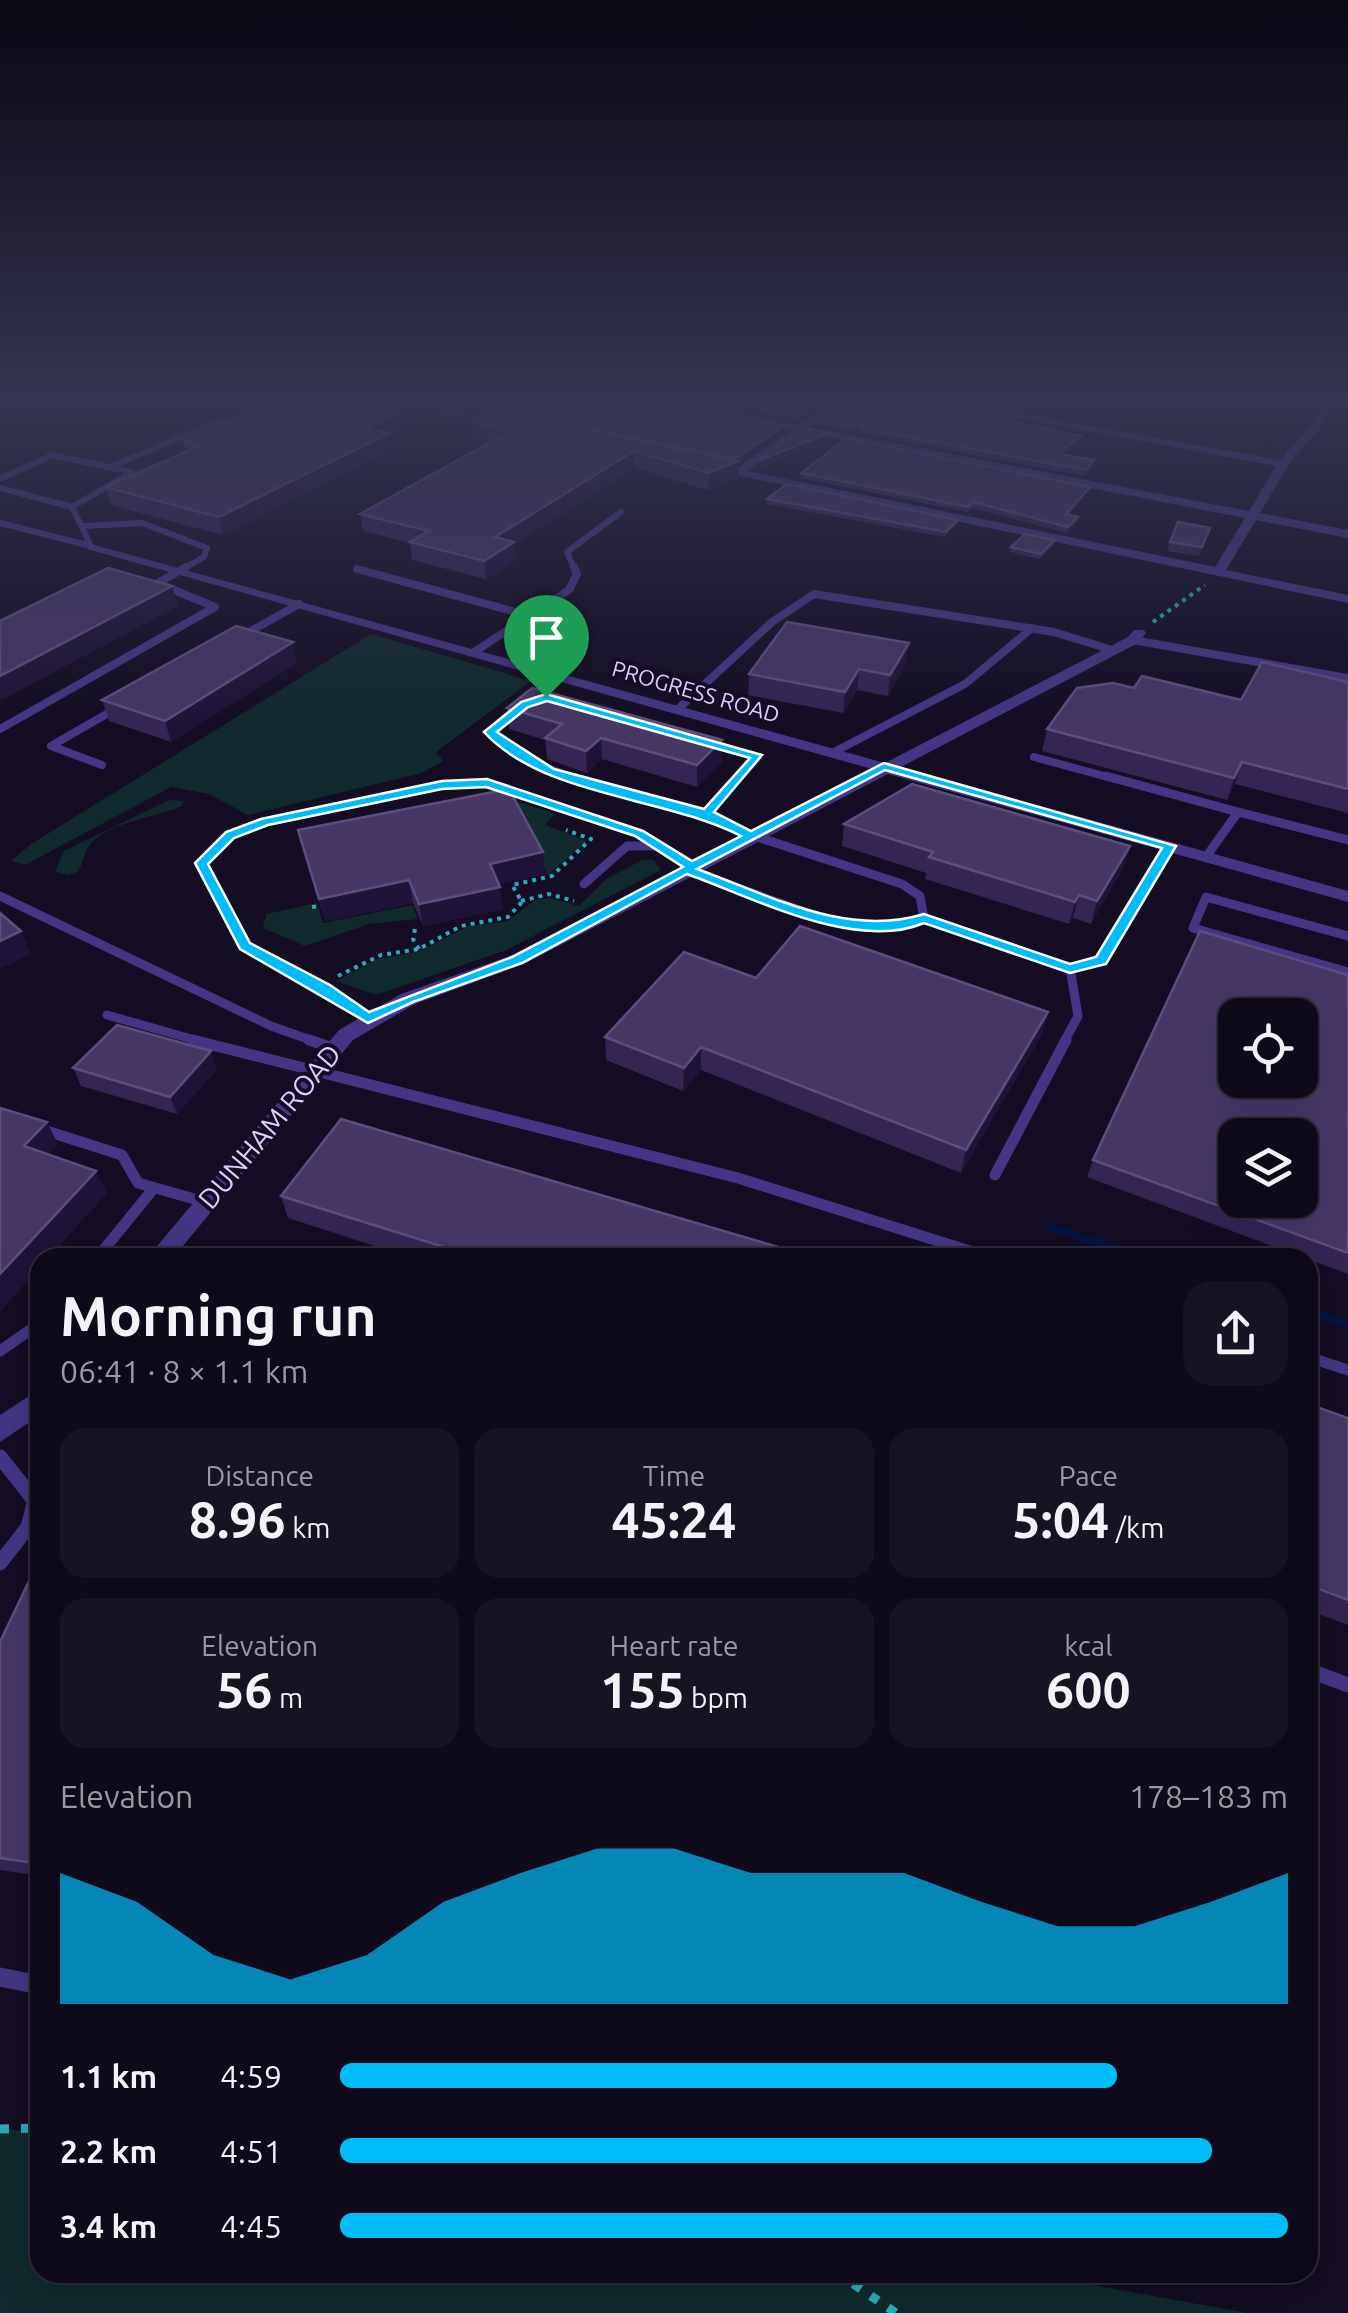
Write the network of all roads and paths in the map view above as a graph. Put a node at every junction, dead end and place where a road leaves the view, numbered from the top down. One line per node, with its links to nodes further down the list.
1 (74, 510): 8 (lane)
2 (917, 510): 13 (street)
3 (1221, 510): 6 (street)
4 (1256, 510): 6 (street)
5 (621, 512): 18 (lane)
6 (1253, 516): 9 (street); 13 (street)
7 (0, 523): 10 (lane)
8 (84, 526): 10 (lane); 12 (lane)
9 (1348, 534)
10 (92, 546): 12 (street, PROGRESS ROAD)
11 (357, 569): 18 (lane)
12 (180, 570): 15 (lane); 17 (street, PROGRESS ROAD)
13 (1218, 574): 16 (street); 20 (path)
14 (144, 580): 15 (lane)
15 (158, 583): 28 (lane)
16 (1348, 599)
17 (299, 604): 21 (lane); 23 (street, PROGRESS ROAD)
18 (530, 616): 23 (lane)
19 (1032, 628): 22 (lane); 27 (lane); 30 (lane)
20 (1136, 636): 22 (street, DUNHAM ROAD); 24 (lane)
21 (233, 642)
22 (1109, 649): 33 (street, DUNHAM ROAD)
23 (474, 652): 27 (street, PROGRESS ROAD)
24 (1348, 678)
25 (134, 698): 32 (lane)
26 (524, 705): 35 (lane)
27 (678, 709): 30 (street, PROGRESS ROAD)
28 (0, 728)
29 (700, 740): 35 (lane)
30 (834, 752): 33 (street, PROGRESS ROAD)
31 (1034, 756): 34 (lane)
32 (102, 765)
33 (884, 766): 37 (street, DUNHAM ROAD); 40 (street, PROGRESS ROAD)
34 (1238, 812): 38 (lane); 41 (lane)
35 (706, 813): 37 (lane)
36 (563, 829): 44 (path)
37 (751, 836): 42 (street, DUNHAM ROAD); 53 (lane)
38 (1348, 840)
39 (658, 846): 42 (lane); 43 (lane); 60 (lane)
40 (1169, 846): 41 (street, PROGRESS ROAD); 58 (lane)
41 (1206, 856): 47 (street, PROGRESS ROAD)
42 (689, 868): 53 (lane); 62 (street, DUNHAM ROAD)
43 (584, 884)
44 (514, 889): 45 (path); 48 (path)
45 (496, 893)
46 (0, 896): 63 (lane)
47 (1348, 897)
48 (521, 900): 49 (path); 54 (path)
49 (574, 900)
50 (320, 906): 51 (path)
51 (312, 907)
52 (462, 918): 54 (path)
53 (924, 918): 58 (lane)
54 (466, 925): 57 (path)
55 (415, 929): 57 (path)
56 (1348, 936): 59 (lane)
57 (419, 949): 60 (path)
58 (1070, 968): 66 (lane)
59 (1348, 972)
60 (325, 988): 62 (lane)
61 (107, 1016): 64 (lane)
62 (368, 1018): 63 (street, DUNHAM ROAD)
63 (332, 1048): 64 (street, DUNHAM ROAD)
64 (311, 1072): 68 (street, DUNHAM ROAD); 71 (lane)
65 (18, 1122): 67 (lane)
66 (996, 1175)
67 (154, 1188): 68 (lane); 69 (lane)
68 (205, 1202): 70 (street, DUNHAM ROAD)
69 (104, 1248)
70 (167, 1248)
71 (960, 1248)
72 (30, 1330): 73 (lane)
73 (0, 1351)
74 (1318, 1360): 75 (lane)
75 (1348, 1370)
76 (30, 1408): 77 (street)
77 (0, 1430)
78 (0, 1457): 79 (lane)
79 (30, 1494)
80 (30, 1520): 81 (lane)
81 (0, 1562)
82 (1318, 1674): 83 (lane)
83 (1348, 1686)
84 (0, 1978): 85 (lane)
85 (30, 1983)
86 (30, 2128): 87 (path)
87 (0, 2129)
88 (852, 2283): 89 (path)
89 (896, 2313)

